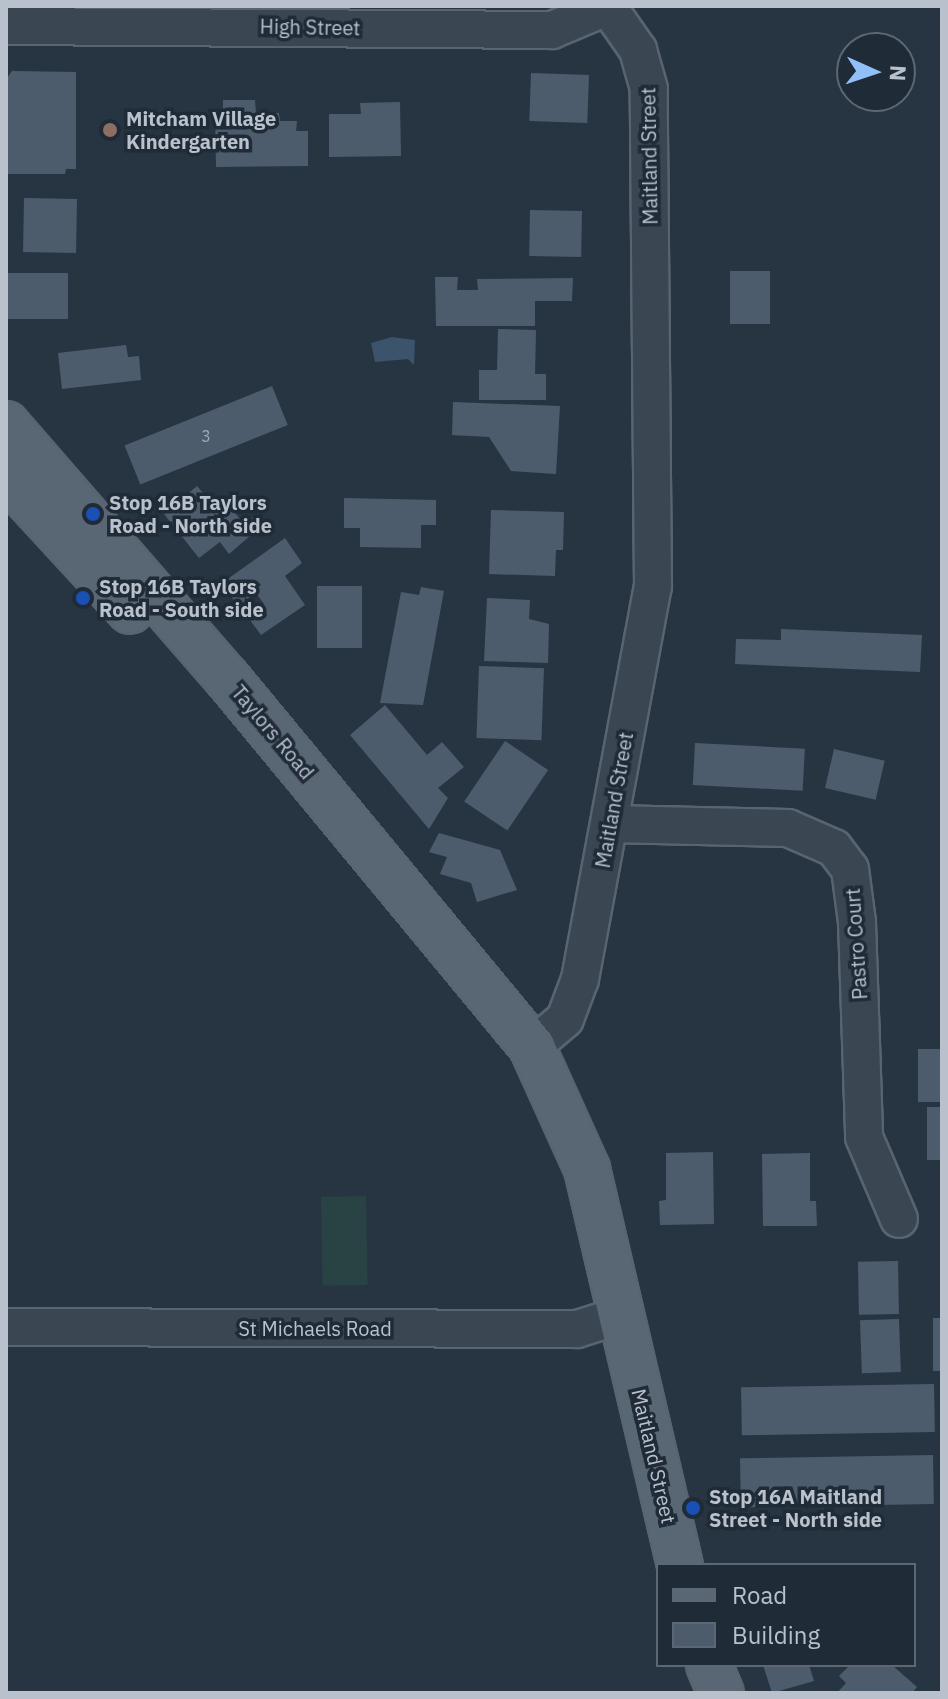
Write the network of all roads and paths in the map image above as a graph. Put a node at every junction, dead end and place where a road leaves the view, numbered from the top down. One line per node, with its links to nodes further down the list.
1 (597, 10): 2 (street, High Street); 5 (street, Maitland Street)
2 (6, 26)
3 (6, 424): 7 (main road, Taylors Road)
4 (6, 476): 6 (main road, Taylors Road)
5 (610, 824): 7 (street, Maitland Street); 8 (street, Pastro Court)
6 (475, 1007): 9 (main road, Maitland Street)
7 (532, 1047): 9 (main road, Maitland Street)
8 (899, 1219)
9 (612, 1318): 10 (street, St Michaels Road); 11 (main road, Maitland Street); 12 (main road, Maitland Street)
10 (6, 1327)
11 (657, 1563)
12 (679, 1563)
13 (682, 1667): 15 (main road)
14 (710, 1667): 16 (main road)
15 (688, 1693)
16 (721, 1693)

